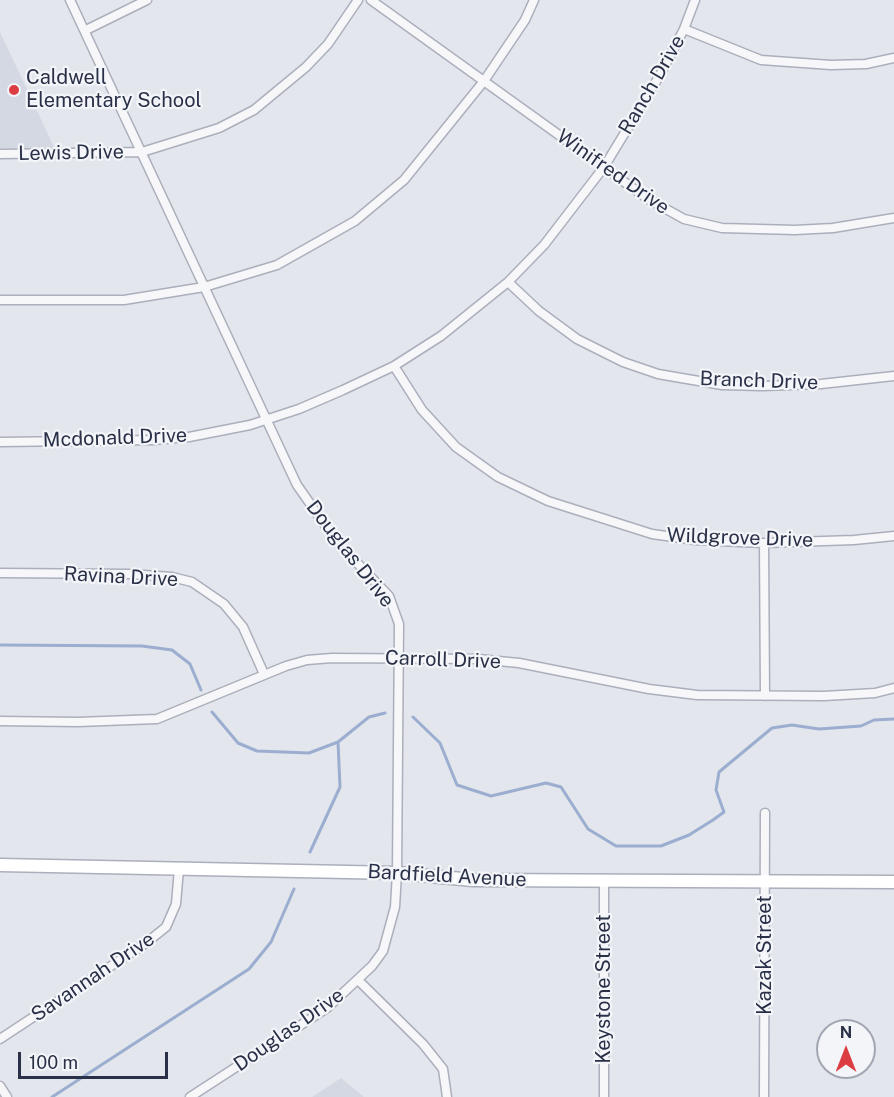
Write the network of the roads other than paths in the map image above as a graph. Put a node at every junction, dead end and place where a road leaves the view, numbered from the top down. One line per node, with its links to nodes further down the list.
1 (70, 0): 7 (street, Douglas Drive)
2 (147, 0): 7 (street)
3 (358, 0): 11 (street, Lewis Drive)
4 (371, 0): 10 (street, Winifred Drive)
5 (534, 0): 10 (street)
6 (695, 0): 8 (street, Ranch Drive)
7 (86, 30): 11 (street, Douglas Drive)
8 (684, 30): 9 (street); 13 (street, Ranch Drive)
9 (894, 58)
10 (484, 81): 13 (street, Winifred Drive); 16 (street)
11 (141, 152): 12 (street, Lewis Drive); 16 (street, Douglas Drive)
12 (0, 154)
13 (604, 167): 14 (street, Winifred Drive); 15 (street, Mcdonald Drive)
14 (894, 218)
15 (508, 282): 18 (street, Mcdonald Drive); 19 (street, Branch Drive)
16 (204, 287): 17 (street); 20 (street, Douglas Drive)
17 (0, 300)
18 (394, 366): 20 (street, Mcdonald Drive); 23 (street, Wildgrove Drive)
19 (894, 376)
20 (266, 420): 21 (street, Mcdonald Drive); 25 (street, Douglas Drive)
21 (0, 442)
22 (894, 536): 23 (street, Wildgrove Drive)
23 (764, 543): 28 (street)
24 (0, 573): 26 (street, Ravina Drive)
25 (399, 658): 26 (street, Carroll Drive); 28 (street, Carroll Drive); 33 (street, Douglas Drive)
26 (264, 674): 29 (street, Carroll Drive)
27 (894, 688): 28 (street, Carroll Drive)
28 (765, 696)
29 (0, 721)
30 (765, 813): 35 (street, Kazak Street)
31 (0, 865): 32 (street, Bardfield Avenue)
32 (179, 869): 33 (street, Bardfield Avenue); 38 (street, Savannah Drive)
33 (398, 873): 34 (street, Bardfield Avenue); 37 (street, Douglas Drive)
34 (604, 881): 35 (street, Bardfield Avenue); 43 (street, Keystone Street)
35 (766, 881): 36 (street, Bardfield Avenue); 44 (street, Kazak Street)
36 (894, 882)
37 (358, 980): 41 (street, Douglas Drive); 42 (street)
38 (0, 1039)
39 (0, 1086): 40 (street)
40 (7, 1097)
41 (190, 1097)
42 (447, 1097)
43 (604, 1097)
44 (764, 1097)

